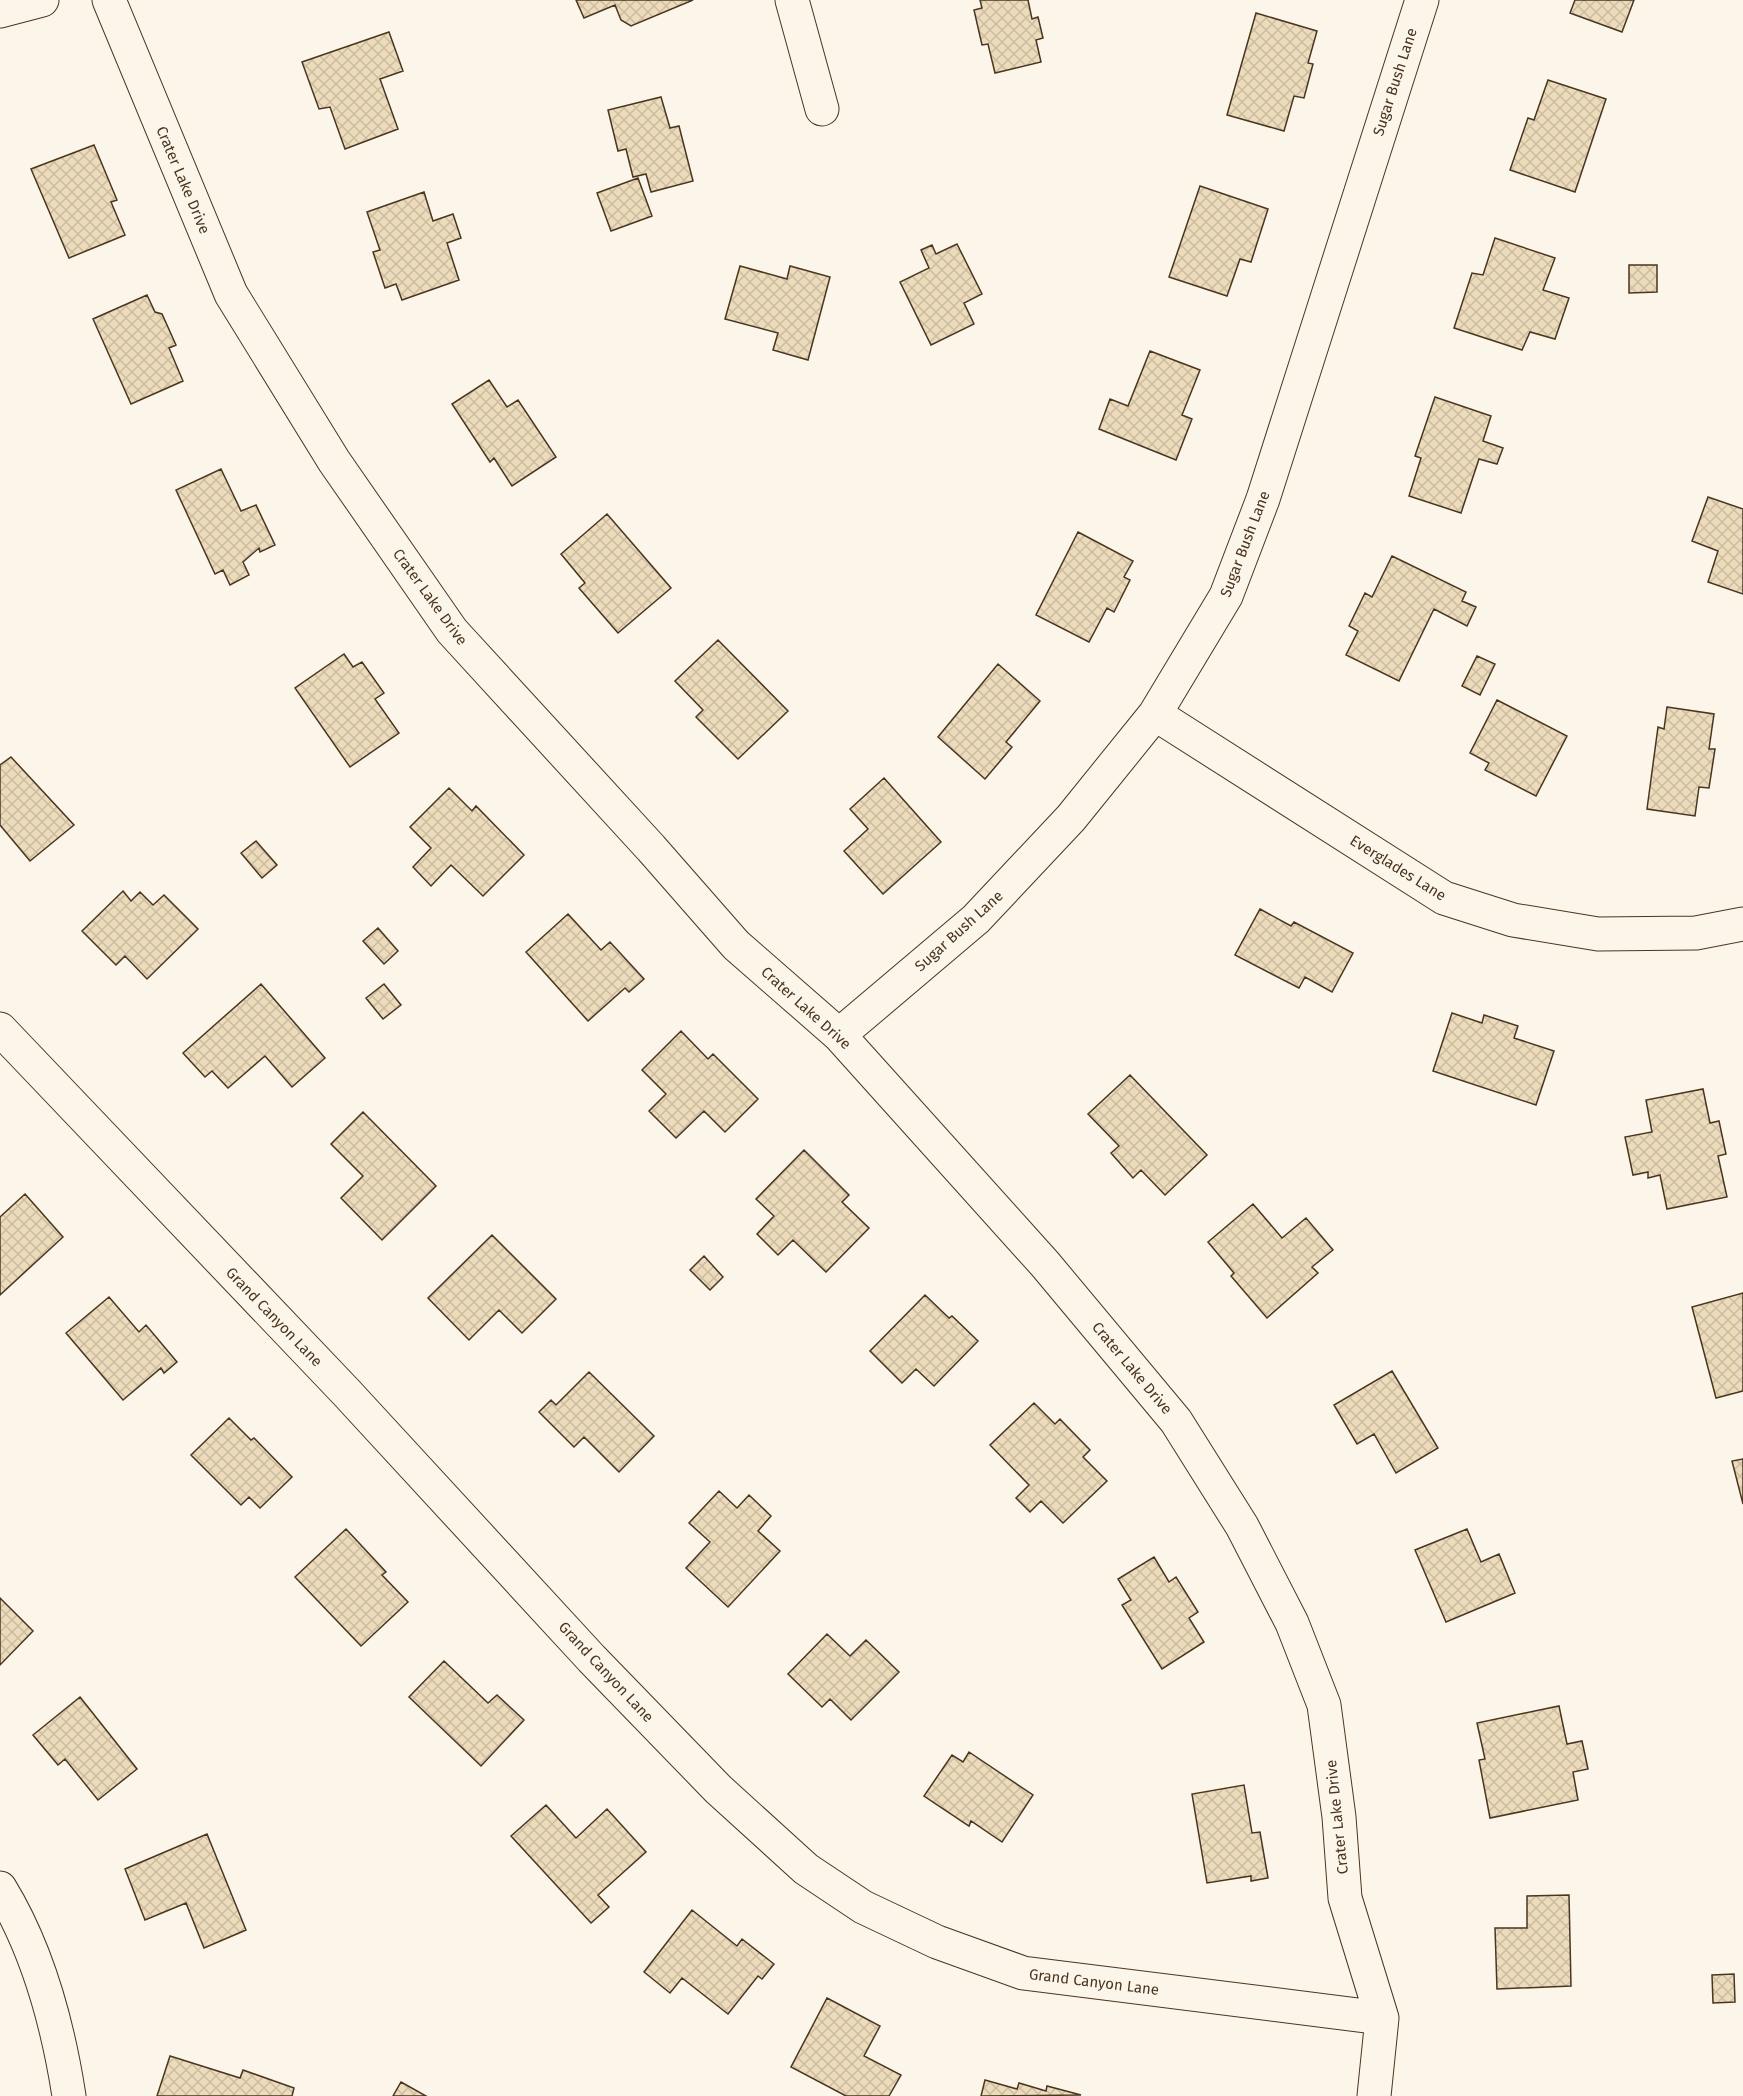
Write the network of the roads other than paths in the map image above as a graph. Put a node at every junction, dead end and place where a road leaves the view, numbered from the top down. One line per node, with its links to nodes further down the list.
1 (42, 0): 5 (street)
2 (109, 0): 10 (street, Crater Lake Drive)
3 (792, 0): 6 (street)
4 (1422, 0): 7 (street, Sugar Bush Lane)
5 (0, 11)
6 (822, 109)
7 (1155, 714): 8 (street, Everglades Lane); 10 (street, Sugar Bush Lane)
8 (1743, 924)
9 (0, 1029): 12 (street, Grand Canyon Lane)
10 (839, 1035): 12 (street, Crater Lake Drive)
11 (0, 1888): 13 (street)
12 (1382, 2018): 14 (street, Crater Lake Drive)
13 (69, 2096)
14 (1374, 2096)

